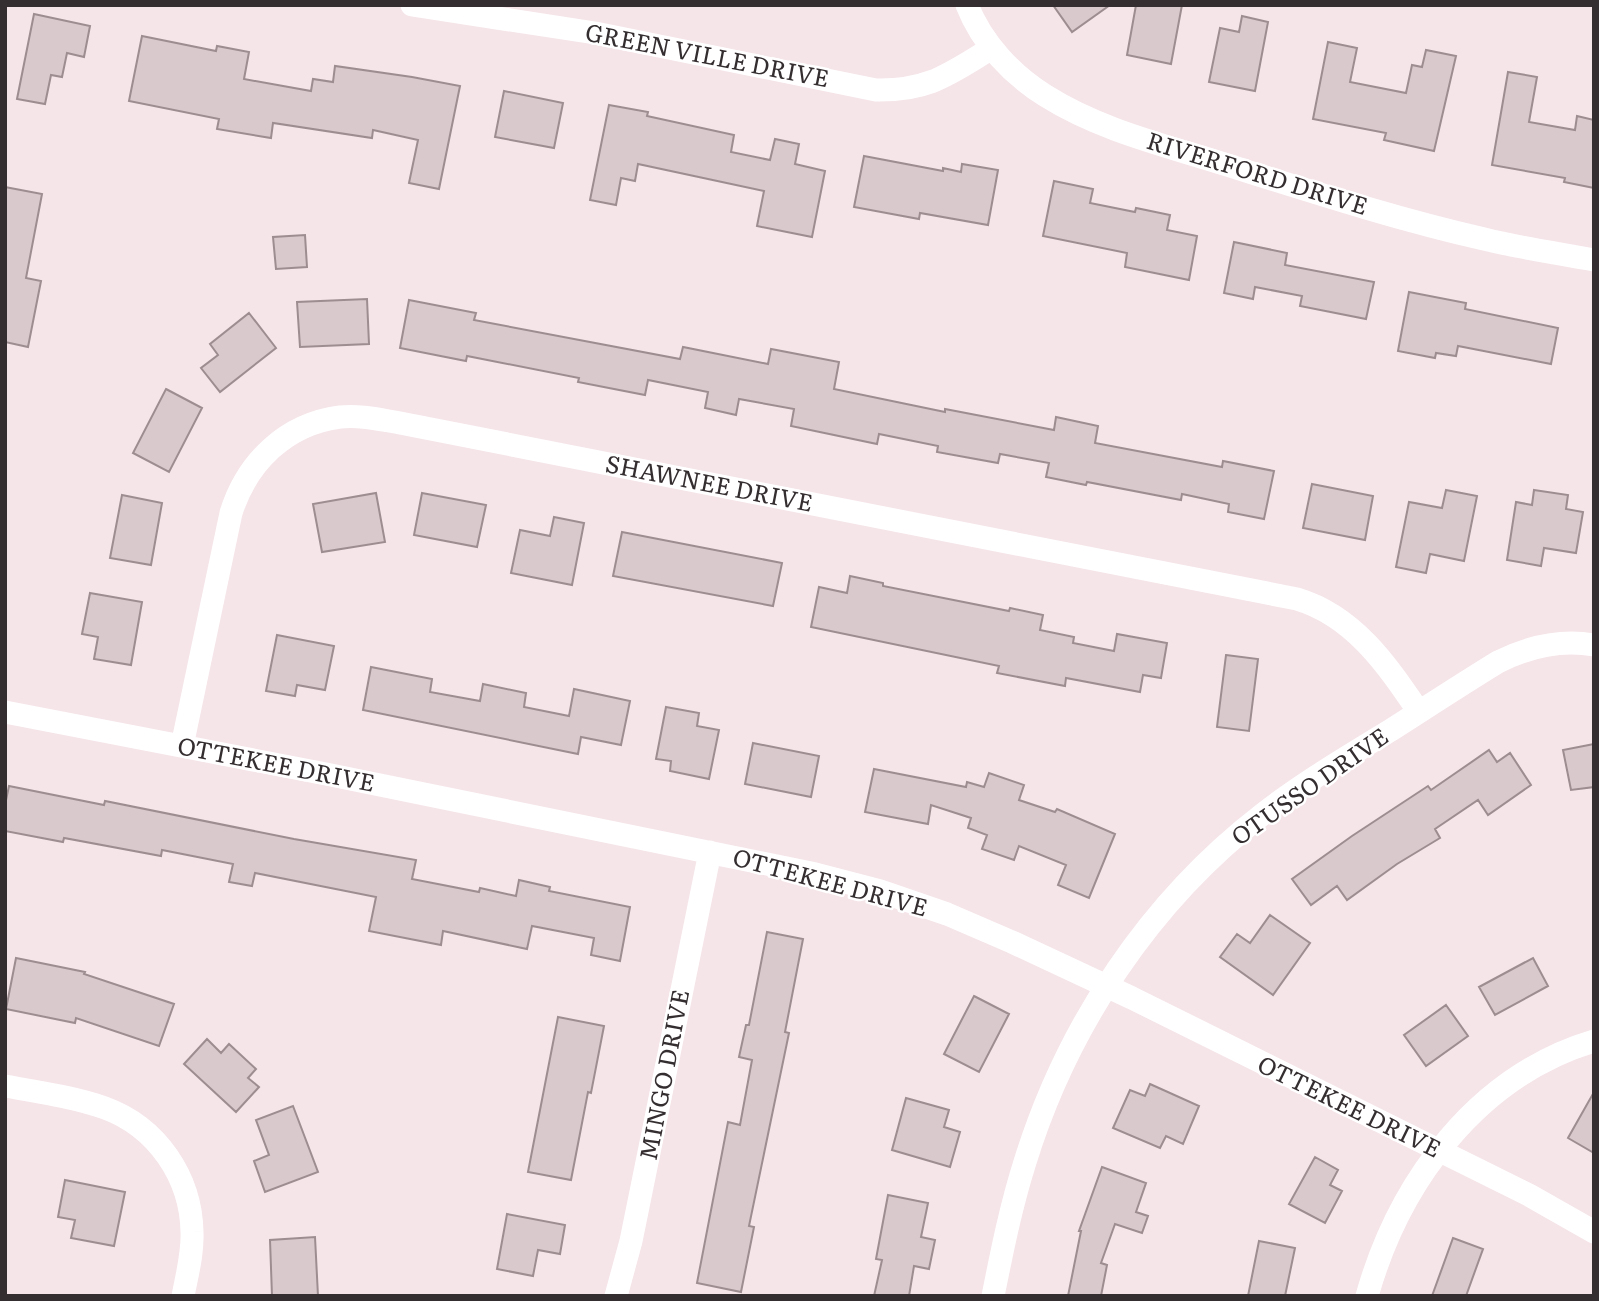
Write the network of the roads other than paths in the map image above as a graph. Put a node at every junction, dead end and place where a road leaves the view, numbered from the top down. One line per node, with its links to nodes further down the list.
1 (412, 5): 3 (street, GREEN VILLE DRIVE)
2 (967, 5): 3 (street, RIVERFORD DRIVE)
3 (992, 48): 4 (street, RIVERFORD DRIVE)
4 (1594, 260)
5 (1594, 645): 7 (street, OTUSSO DRIVE)
6 (5, 712): 8 (street, OTTEKEE DRIVE)
7 (1419, 712): 8 (street, SHAWNEE DRIVE); 10 (street, OTUSSO DRIVE)
8 (182, 747): 9 (street, OTTEKEE DRIVE)
9 (710, 852): 10 (street, OTTEKEE DRIVE); 16 (street, MINGO DRIVE)
10 (1106, 986): 13 (street, OTTEKEE DRIVE); 17 (street, OTUSSO DRIVE)
11 (1594, 1041): 13 (street)
12 (5, 1086): 15 (street)
13 (1437, 1151): 14 (street, OTTEKEE DRIVE); 18 (street)
14 (1594, 1232)
15 (183, 1296)
16 (616, 1296)
17 (993, 1296)
18 (1367, 1296)

